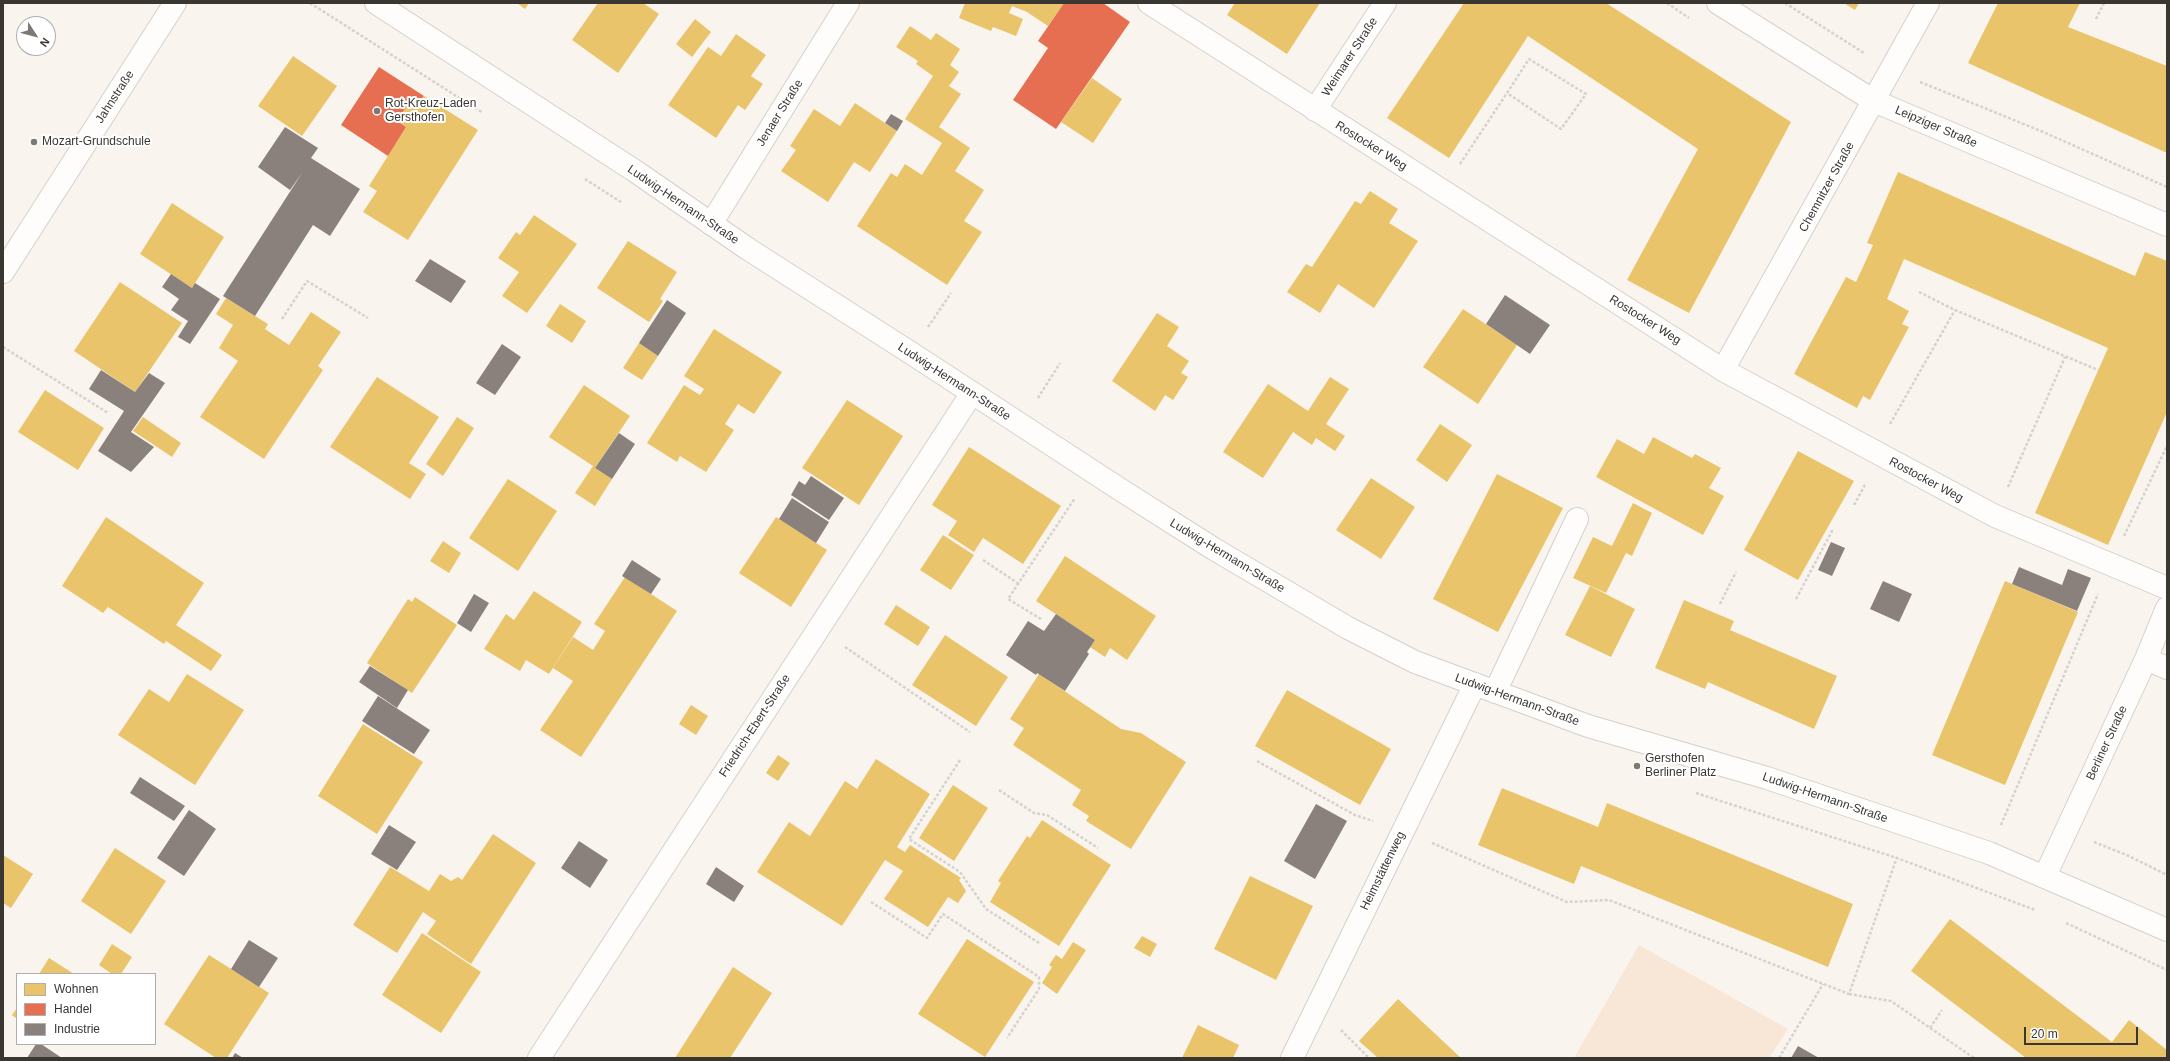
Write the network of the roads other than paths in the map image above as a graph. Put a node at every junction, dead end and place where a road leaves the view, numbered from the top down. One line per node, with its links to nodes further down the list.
1 (175, 3): 12 (street, Jahnstraße)
2 (376, 3): 10 (street, Ludwig-Hermann-Straße)
3 (848, 3): 10 (street, Jenaer Straße)
4 (1149, 3): 9 (street, Rostocker Weg)
5 (1385, 3): 9 (street, Weimarer Straße)
6 (1718, 3): 8 (street, Leipziger Straße)
7 (1928, 3): 8 (street, Chemnitzer Straße)
8 (1874, 101): 11 (street, Leipziger Straße); 13 (street, Chemnitzer Straße)
9 (1315, 110): 13 (street, Rostocker Weg)
10 (711, 224): 14 (street, Ludwig-Hermann-Straße)
11 (2167, 225)
12 (3, 272)
13 (1723, 370): 16 (street, Rostocker Weg)
14 (972, 393): 20 (street, Ludwig-Hermann-Straße); 24 (street, Friedrich-Ebert-Straße)
15 (1577, 519): 21 (street)
16 (2167, 588)
17 (2167, 608): 18 (street, Berliner Straße)
18 (2146, 659): 19 (street); 22 (street, Berliner Straße)
19 (2167, 668)
20 (1474, 684): 21 (street, Ludwig-Hermann-Straße); 25 (street, Heimstättenweg)
21 (1496, 692): 22 (street, Ludwig-Hermann-Straße)
22 (2045, 876): 23 (street, Ludwig-Hermann-Straße)
23 (2167, 930)
24 (539, 1058)
25 (1292, 1058)

